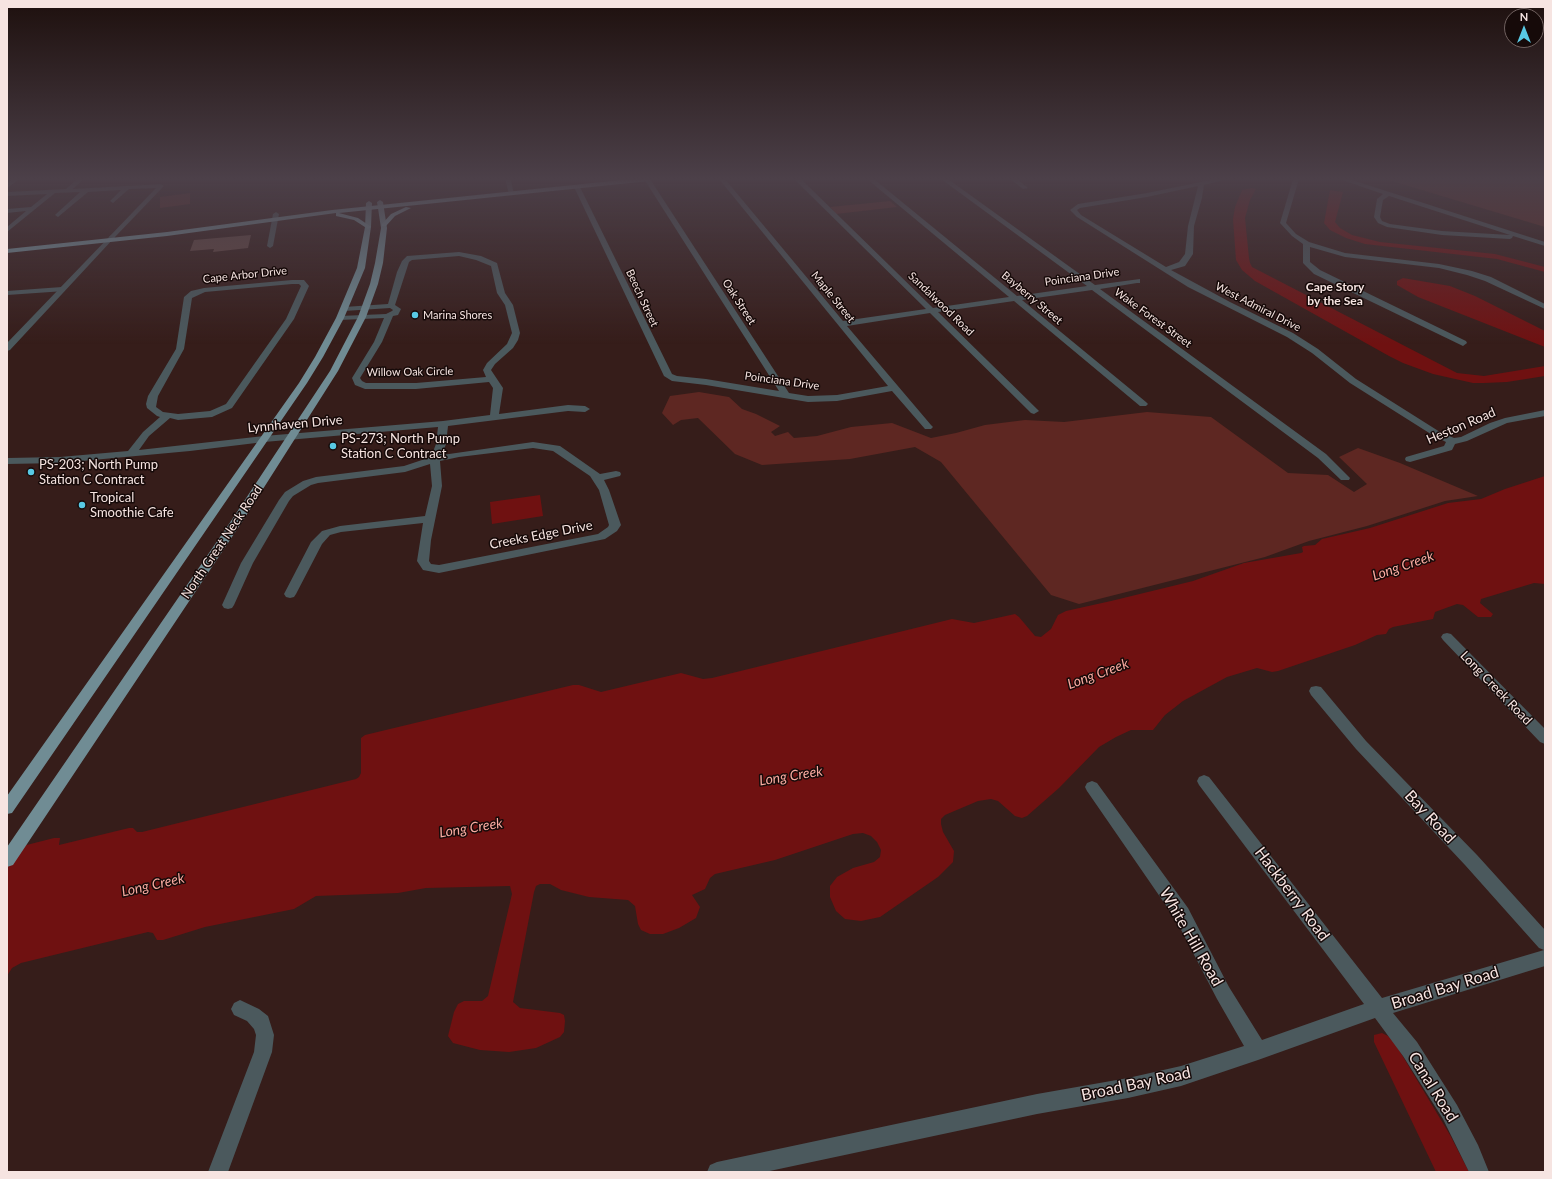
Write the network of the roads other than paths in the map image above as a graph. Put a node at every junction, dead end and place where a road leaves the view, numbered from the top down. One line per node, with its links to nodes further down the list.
1 (115, 234): 18 (street)
2 (143, 234): 18 (highway)
3 (272, 234): 21 (street)
4 (367, 234): 34 (main road, North Great Neck Road)
5 (383, 234): 31 (main road, North Great Neck Road)
6 (601, 234): 40 (street, Beech Street)
7 (683, 234): 42 (street, Oak Street)
8 (767, 234): 36 (street, Maple Street)
9 (853, 234): 33 (street, Sandalwood Road)
10 (937, 234): 29 (street, Bayberry Street)
11 (1019, 234): 26 (street, Wake Forest Street)
12 (1109, 234): 24 (street, West Admiral Drive)
13 (1191, 234): 24 (street)
14 (1295, 234): 19 (street)
15 (1455, 234): 17 (street)
16 (1513, 234): 17 (street)
17 (1519, 236): 20 (street)
18 (110, 239): 22 (highway); 23 (highway); 27 (street)
19 (1307, 243): 30 (street); 37 (street)
20 (1545, 244)
21 (270, 246)
22 (7, 247)
23 (7, 251)
24 (1166, 269): 53 (street, West Admiral Drive)
25 (1137, 282): 26 (street, Poinciana Drive)
26 (1092, 288): 29 (street, Poinciana Drive); 60 (street, Wake Forest Street)
27 (62, 289): 28 (street); 38 (street)
28 (7, 293)
29 (1016, 299): 33 (street, Poinciana Drive); 43 (street, Bayberry Street)
30 (1545, 307)
31 (366, 308): 32 (street); 34 (street); 35 (main road, North Great Neck Road)
32 (390, 311): 35 (street); 39 (street, Willow Oak Circle); 39 (street, Willow Oak Circle)
33 (932, 311): 36 (street, Poinciana Drive); 45 (street, Sandalwood Road)
34 (342, 314): 35 (street); 52 (main road, North Great Neck Road)
35 (362, 317): 51 (main road, North Great Neck Road)
36 (841, 324): 41 (street, Maple Street)
37 (1463, 343)
38 (7, 348)
39 (493, 379): 48 (street, Willow Oak Circle)
40 (690, 380): 42 (street, Poinciana Drive)
41 (894, 388): 42 (street, Poinciana Drive); 50 (street, Maple Street)
42 (786, 396)
43 (1143, 404)
44 (585, 409): 48 (street, Lynnhaven Drive)
45 (1034, 410)
46 (1545, 413): 53 (street, Heston Road)
47 (167, 416): 47 (street, Cape Arbor Drive); 54 (street)
48 (494, 418): 49 (street, Lynnhaven Drive)
49 (443, 424): 51 (street, Lynnhaven Drive); 55 (street)
50 (928, 427)
51 (292, 437): 52 (street, Lynnhaven Drive); 70 (main road, North Great Neck Road)
52 (264, 439): 54 (street, Lynnhaven Drive); 69 (main road, North Great Neck Road)
53 (1452, 440): 56 (street, Heston Road)
54 (131, 453): 57 (street, Lynnhaven Drive)
55 (435, 459): 59 (street); 61 (street, Creeks Edge Drive); 63 (street)
56 (1410, 459)
57 (7, 461)
58 (616, 474): 59 (street)
59 (598, 478): 61 (street, Creeks Edge Drive)
60 (1345, 478)
61 (429, 519): 62 (street)
62 (290, 594)
63 (228, 605)
64 (1447, 637): 66 (street, Long Creek Road)
65 (1316, 691): 71 (street, Bay Road)
66 (1545, 738)
67 (1204, 781): 73 (street, Hackberry Road)
68 (1092, 787): 75 (street, White Hill Road)
69 (7, 808)
70 (7, 860)
71 (1545, 942)
72 (1545, 958): 73 (street, Broad Bay Road)
73 (1379, 1008): 75 (street, Broad Bay Road); 78 (street, Canal Road)
74 (240, 1009): 76 (street)
75 (1258, 1051): 77 (street, Broad Bay Road)
76 (218, 1172)
77 (717, 1172)
78 (1479, 1172)

